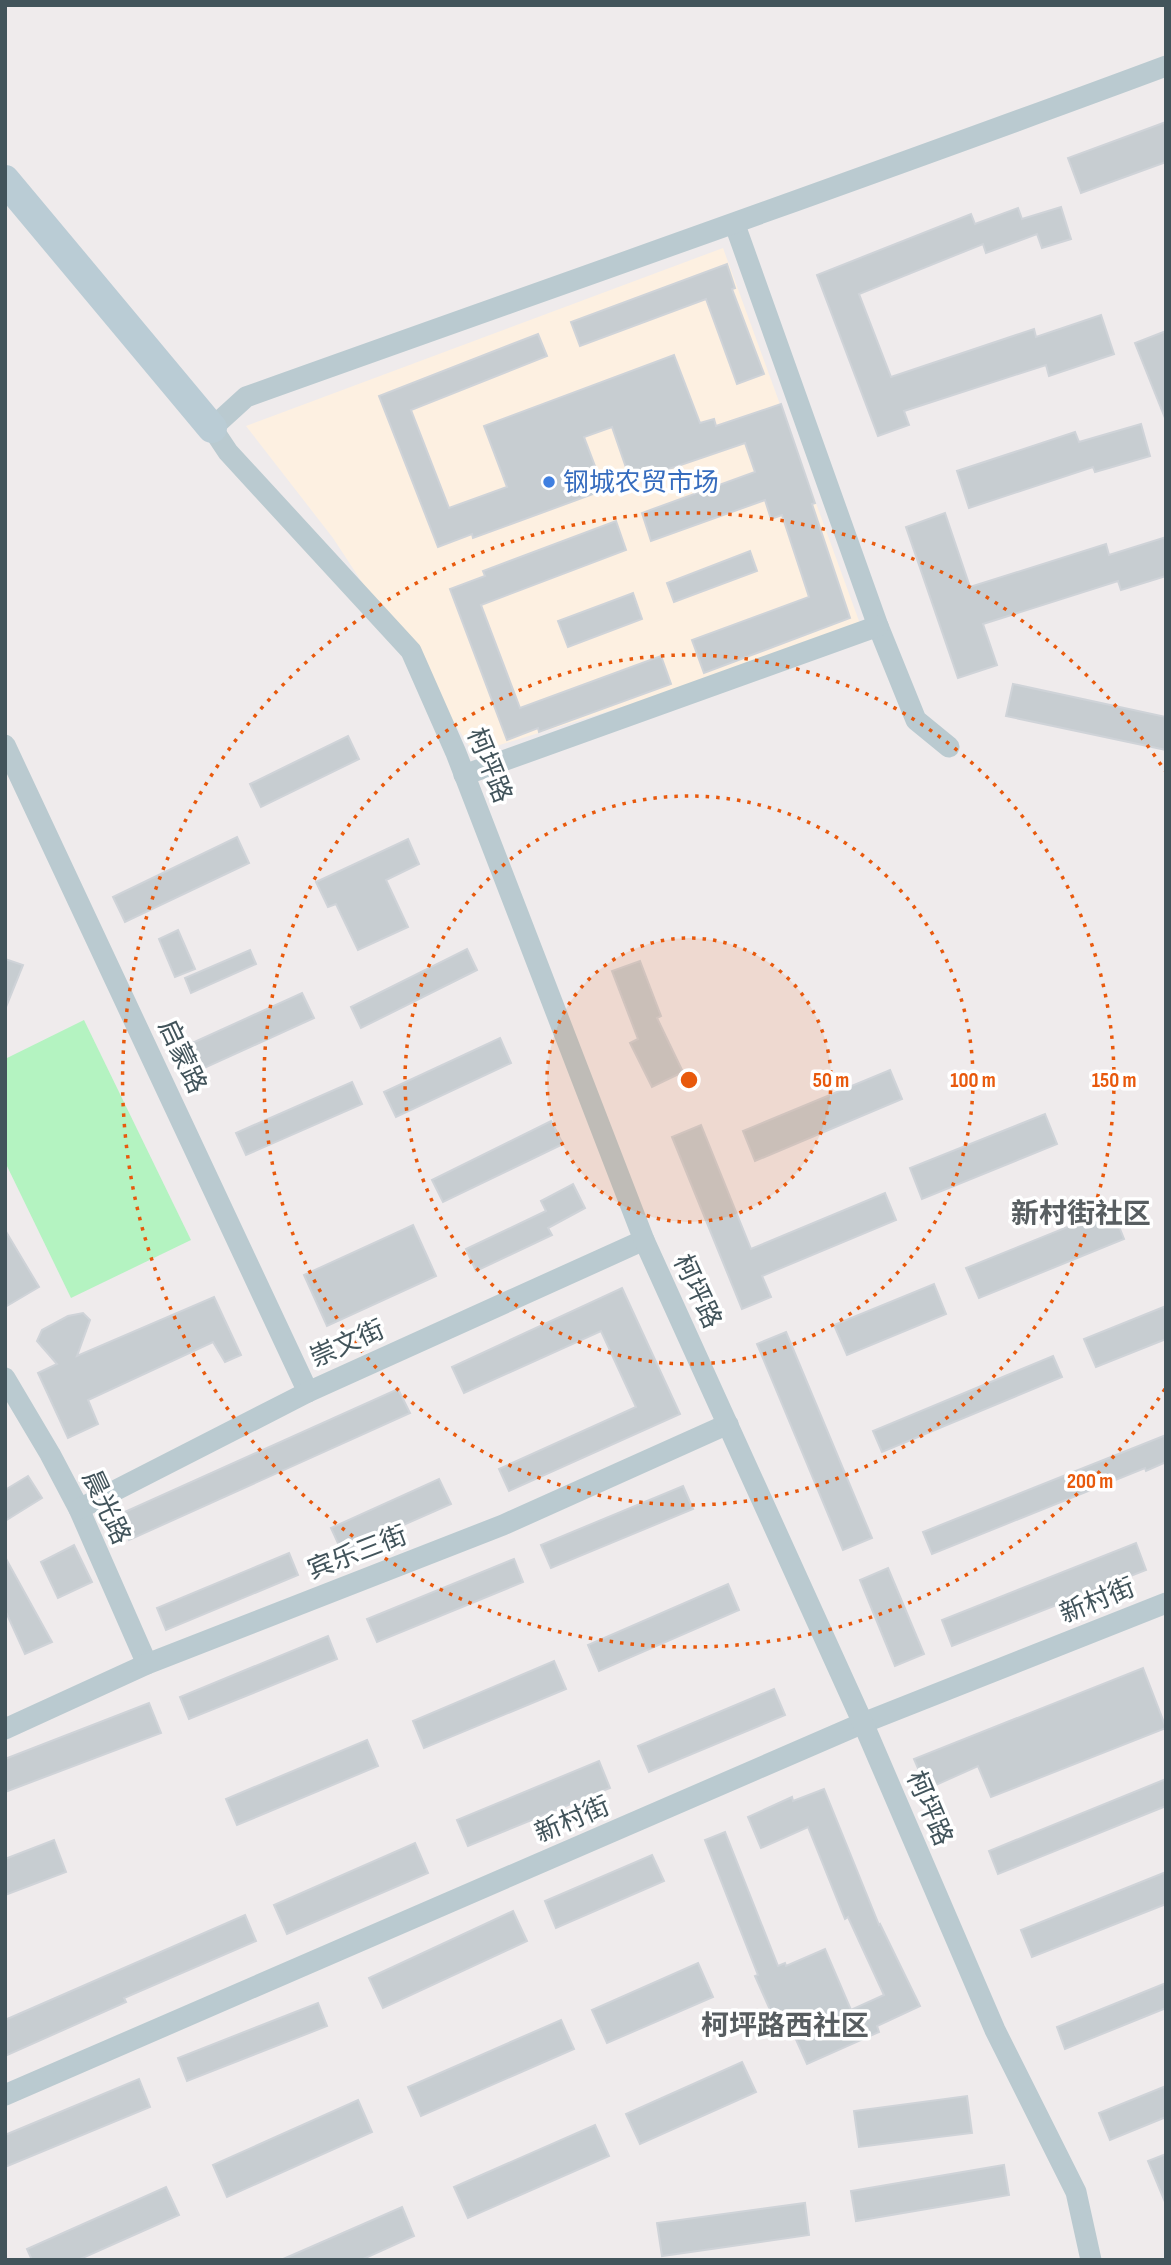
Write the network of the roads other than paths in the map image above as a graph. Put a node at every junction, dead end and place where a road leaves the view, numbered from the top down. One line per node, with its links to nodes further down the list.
1 (1166, 66): 3 (street)
2 (5, 180): 4 (street)
3 (735, 225): 4 (street); 5 (street)
4 (212, 428): 8 (street, 柯坪路)
5 (878, 626): 7 (street); 8 (street)
6 (5, 744): 11 (street, 启蒙路)
7 (949, 747)
8 (464, 775): 9 (street, 柯坪路)
9 (644, 1240): 11 (street, 崇文街); 12 (street, 柯坪路)
10 (5, 1378): 13 (street, 晨光路)
11 (308, 1392): 13 (street, 崇文街)
12 (728, 1424): 15 (street, 宾乐三街); 16 (street, 柯坪路)
13 (79, 1509): 15 (street, 晨光路)
14 (1166, 1603): 16 (street, 新村街)
15 (147, 1664): 17 (street, 宾乐三街)
16 (863, 1723): 18 (street, 新村街); 19 (street, 柯坪路)
17 (5, 1729)
18 (5, 2095)
19 (1091, 2260)

